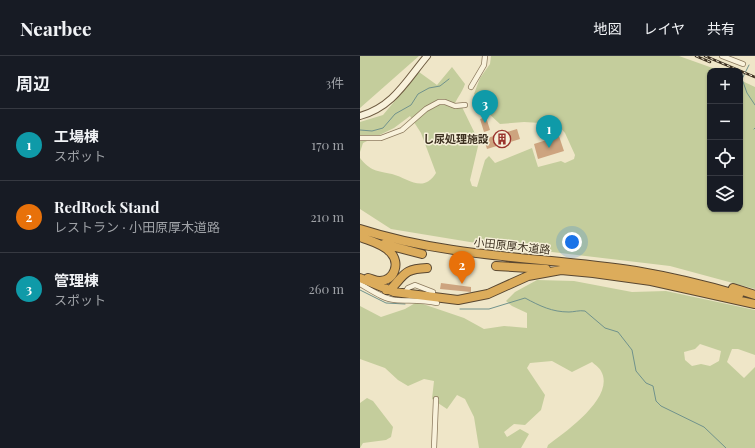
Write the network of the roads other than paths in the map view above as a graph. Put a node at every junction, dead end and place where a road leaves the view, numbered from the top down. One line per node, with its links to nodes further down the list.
1 (427, 56): 7 (street)
2 (485, 56): 5 (street)
3 (722, 56): 4 (street)
4 (743, 64)
5 (471, 87)
6 (465, 105): 8 (street)
7 (360, 116)
8 (360, 138)
9 (360, 224): 21 (highway, 小田原厚木道路)
10 (360, 229): 23 (highway, 小田原厚木道路)
11 (360, 237): 12 (highway); 16 (highway)
12 (422, 254)
13 (496, 266): 15 (highway)
14 (427, 268): 19 (highway)
15 (561, 270): 19 (highway); 25 (highway)
16 (360, 274)
17 (360, 278): 19 (highway)
18 (360, 284): 22 (street)
19 (386, 290)
20 (433, 292): 22 (street)
21 (755, 295)
22 (404, 296): 24 (street)
23 (755, 301)
24 (437, 303)
25 (755, 304)
26 (436, 399): 27 (street)
27 (434, 448)

